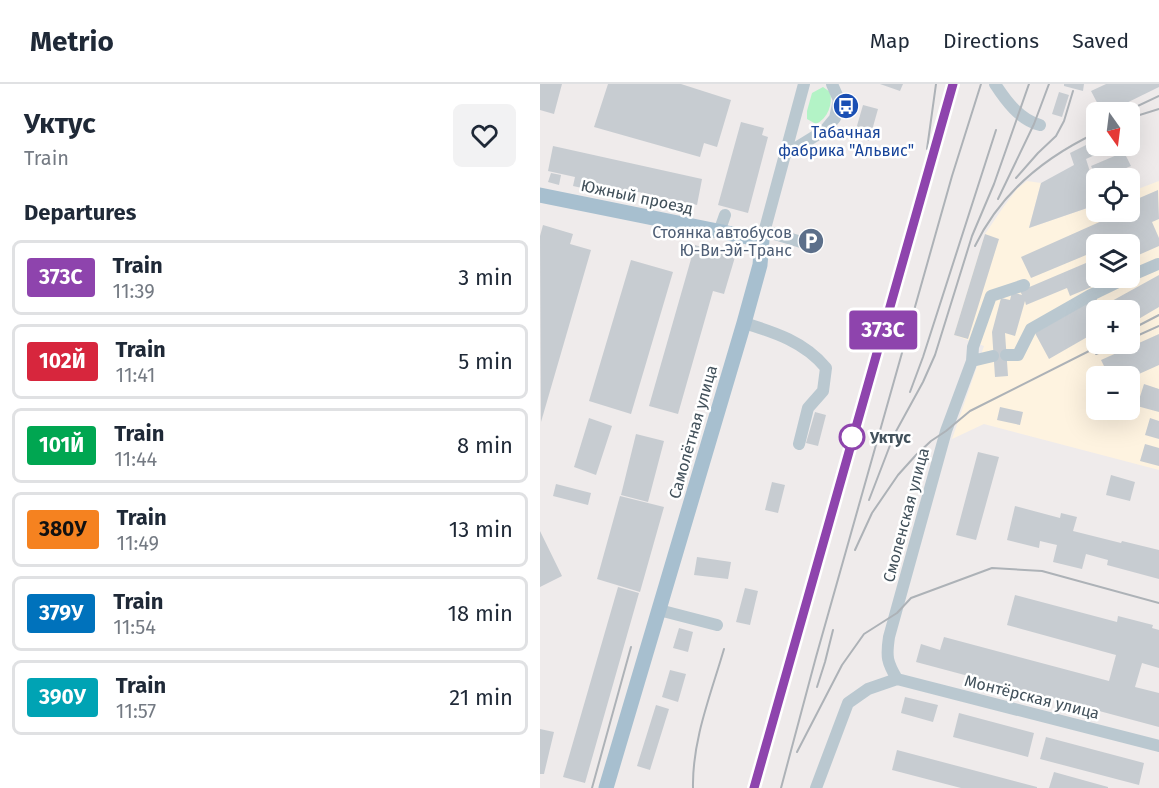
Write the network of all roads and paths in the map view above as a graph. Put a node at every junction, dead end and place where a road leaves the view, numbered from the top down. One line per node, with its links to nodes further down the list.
1 (804, 84): 5 (street, Самолётная улица)
2 (832, 84): 5 (street)
3 (995, 84): 4 (street)
4 (1040, 125)
5 (786, 154): 9 (street, Самолётная улица)
6 (540, 195): 8 (main road, Южный проезд)
7 (724, 215): 8 (street)
8 (719, 232): 9 (main road, Южный проезд)
9 (764, 236): 10 (street); 15 (main road, Самолётная улица)
10 (811, 245)
11 (1158, 264): 12 (street)
12 (1140, 272)
13 (1024, 285): 18 (street, Смоленская улица)
14 (1105, 288): 16 (street)
15 (744, 323): 19 (street); 20 (main road, Самолётная улица)
16 (1006, 355)
17 (993, 356): 18 (street)
18 (972, 361): 22 (street, Смоленская улица)
19 (799, 444)
20 (659, 610): 21 (street); 24 (main road, Самолётная улица)
21 (717, 625)
22 (897, 679): 23 (street, Монтёрская улица); 25 (street)
23 (1159, 746)
24 (606, 788)
25 (816, 788)

